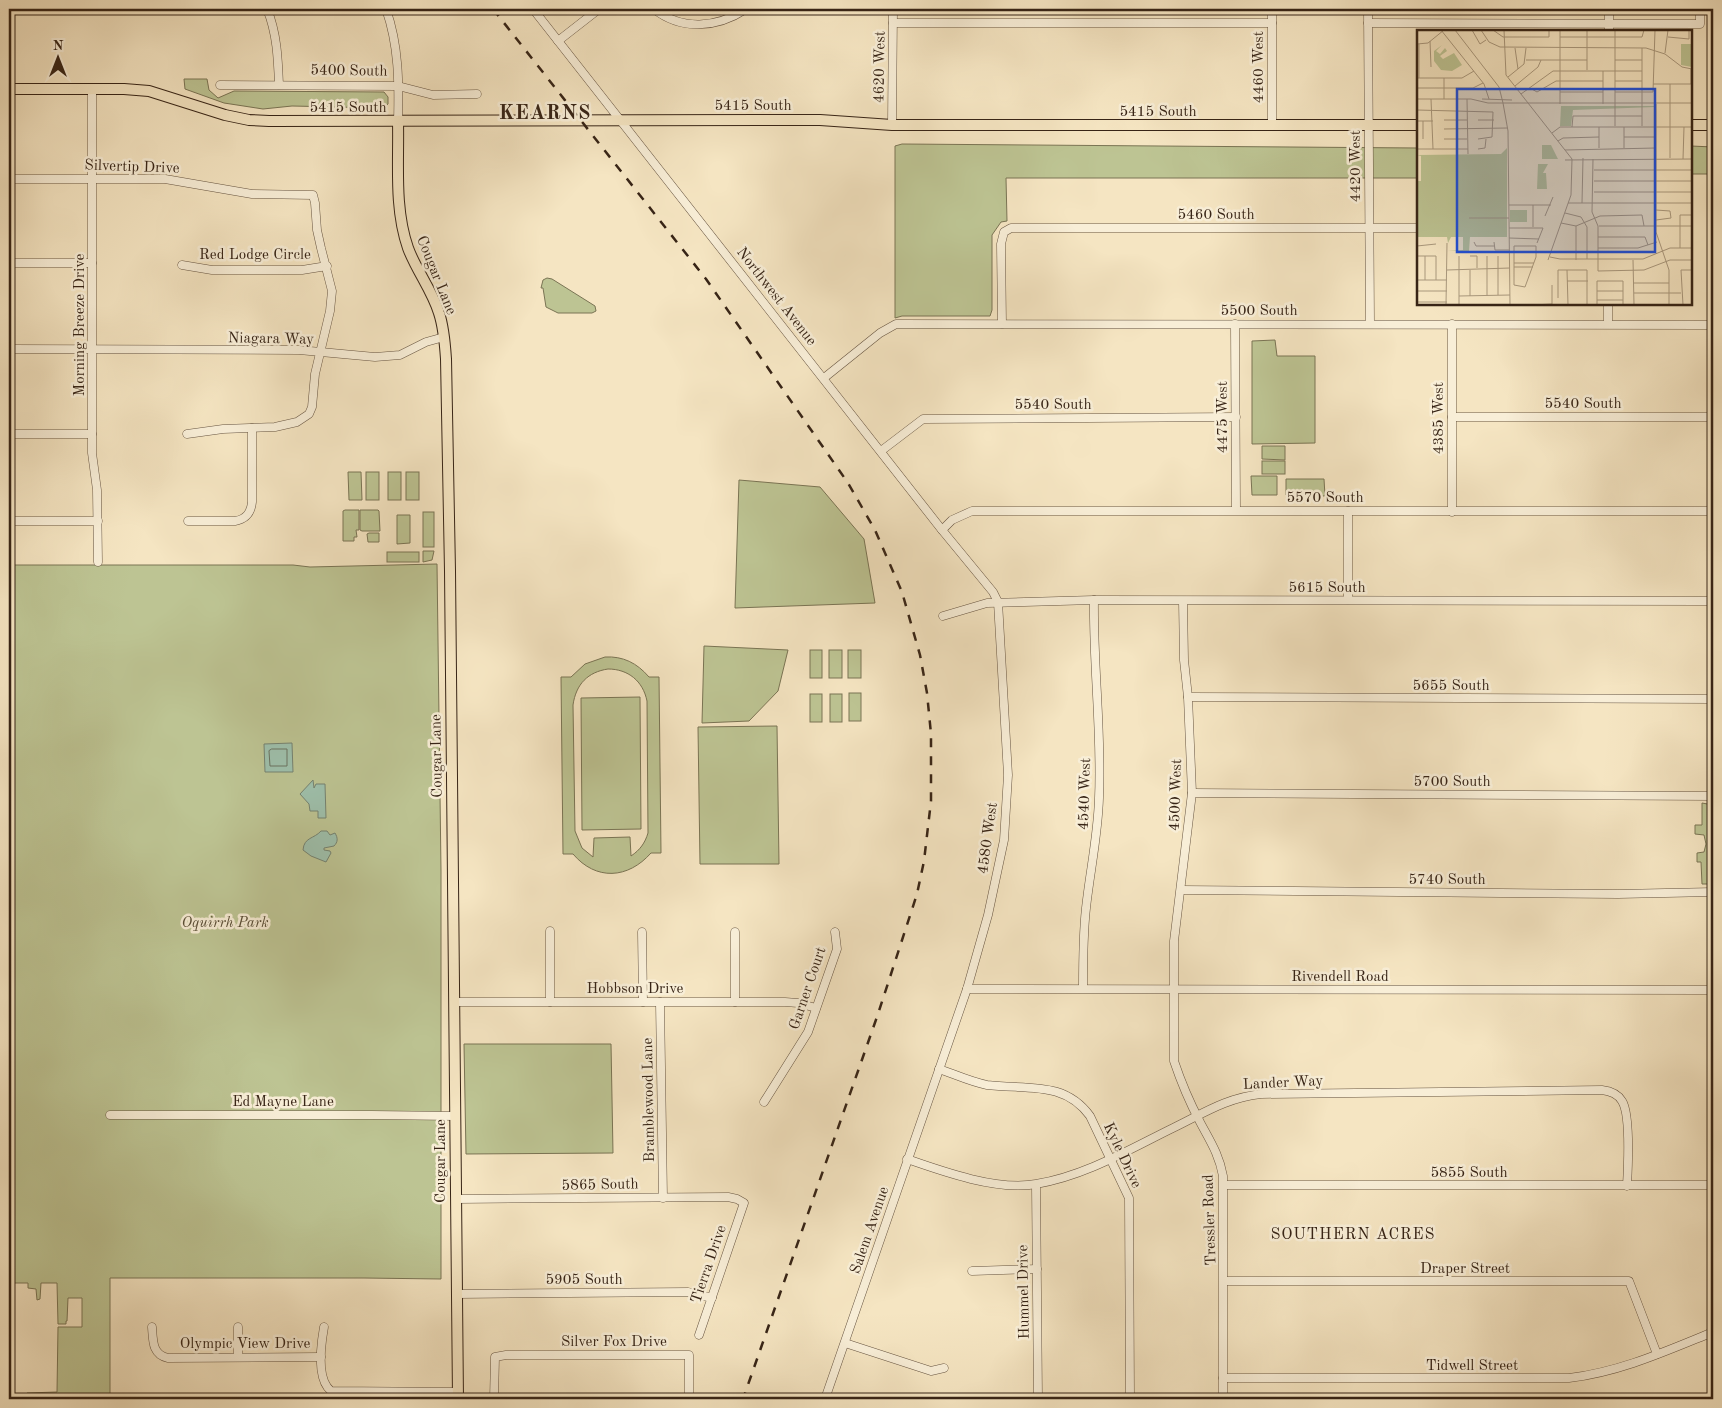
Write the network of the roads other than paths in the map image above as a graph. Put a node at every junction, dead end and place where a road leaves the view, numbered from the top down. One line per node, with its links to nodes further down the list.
1 (267, 9): 18 (street)
2 (386, 9): 19 (street)
3 (533, 9): 16 (street, Northwest Avenue)
4 (599, 9): 16 (street)
5 (654, 9): 6 (street)
6 (746, 9)
7 (893, 9): 12 (street, 4620 West)
8 (1272, 9): 13 (street, 4460 West)
9 (1368, 9): 14 (street, 4420 West)
10 (1609, 9): 15 (street)
11 (1700, 9): 15 (street)
12 (893, 23): 13 (street); 25 (street, 4620 West)
13 (1272, 23): 28 (street, 4460 West)
14 (1368, 23): 15 (street); 29 (street, 4420 West)
15 (1609, 28)
16 (558, 41): 23 (street, Northwest Avenue)
17 (220, 84): 18 (street, 5400 South)
18 (280, 84): 19 (street, 5400 South)
19 (398, 86): 22 (street, 5400 South); 24 (street)
20 (92, 88): 21 (main road); 24 (main road, 5415 South); 32 (street, Morning Breeze Drive)
21 (9, 89)
22 (477, 94)
23 (620, 120): 24 (main road, 5415 South); 25 (main road, 5415 South); 50 (street, Northwest Avenue)
24 (398, 122): 46 (main road, Cougar Lane)
25 (892, 125): 28 (main road, 5415 South)
26 (1692, 125): 27 (main road)
27 (1713, 125)
28 (1272, 126): 29 (main road, 5415 South)
29 (1369, 126): 30 (main road, 5415 South); 33 (street, 4420 West)
30 (1417, 126)
31 (9, 179): 32 (street, Silvertip Drive)
32 (92, 179): 36 (street, Morning Breeze Drive); 38 (street, Silvertip Drive)
33 (1369, 227): 34 (street, 5460 South); 40 (street, 5460 South); 42 (street, 4420 West)
34 (1417, 228)
35 (9, 263): 36 (street)
36 (92, 263): 48 (street, Morning Breeze Drive)
37 (182, 265): 38 (street, Red Lodge Circle)
38 (327, 266): 49 (street)
39 (1608, 305): 44 (street)
40 (1002, 324): 41 (street, 5500 South); 50 (street, 5500 South)
41 (1235, 324): 42 (street, 5500 South); 51 (street, 4475 West)
42 (1370, 324): 43 (street, 5500 South)
43 (1452, 324): 44 (street, 5500 South); 52 (street, 4385 West)
44 (1608, 324): 45 (street, 5500 South)
45 (1713, 324)
46 (444, 337): 49 (street, Niagara Way); 88 (main road, Cougar Lane)
47 (9, 349): 48 (street, Niagara Way)
48 (92, 349): 49 (street, Niagara Way); 56 (street, Morning Breeze Drive)
49 (320, 352): 54 (street)
50 (824, 378): 58 (street, Northwest Avenue)
51 (1236, 417): 58 (street, 5540 South); 59 (street, 4475 West)
52 (1452, 417): 53 (street, 5540 South); 62 (street, 4385 West)
53 (1713, 417)
54 (252, 428): 57 (street); 65 (street)
55 (9, 434): 56 (street)
56 (92, 434): 64 (street, Morning Breeze Drive)
57 (187, 434)
58 (881, 451): 66 (street, Northwest Avenue)
59 (1236, 510): 60 (street, 5570 South); 66 (street, 5570 South)
60 (1348, 511): 62 (street, 5570 South); 69 (street)
61 (1713, 511): 62 (street, 5570 South)
62 (1452, 512)
63 (9, 521): 64 (street)
64 (98, 521): 67 (street, Morning Breeze Drive)
65 (188, 522)
66 (942, 530): 72 (street, Northwest Avenue)
67 (98, 562)
68 (1094, 600): 70 (street, 5615 South); 72 (street, 5615 South); 84 (street, 4540 West)
69 (1348, 600): 70 (street, 5615 South); 71 (street, 5615 South)
70 (1184, 601): 74 (street, 4500 West)
71 (1713, 601)
72 (998, 602): 73 (street, 5615 South); 85 (street, 4580 West)
73 (942, 616)
74 (1188, 697): 75 (street, 5655 South); 76 (street, 4500 West)
75 (1713, 699)
76 (1192, 793): 77 (street, 5700 South); 78 (street, 4500 West)
77 (1713, 796)
78 (1181, 890): 79 (street, 5740 South); 86 (street, 4500 West)
79 (1713, 892)
80 (550, 931): 89 (street)
81 (642, 932): 90 (street)
82 (736, 932): 92 (street)
83 (836, 932): 93 (street, Garner Court)
84 (1083, 988): 85 (street, Rivendell Road); 86 (street, Rivendell Road)
85 (967, 989): 94 (street, 4580 West)
86 (1174, 989): 87 (street, Rivendell Road); 98 (street, Tressler Road)
87 (1713, 990)
88 (454, 1002): 89 (street, Hobbson Drive); 97 (main road, Cougar Lane)
89 (550, 1002): 90 (street, Hobbson Drive)
90 (643, 1002): 91 (street, Hobbson Drive)
91 (660, 1002): 92 (street, Hobbson Drive); 105 (street, Bramblewood Lane)
92 (735, 1002): 93 (street, Hobbson Drive)
93 (816, 1008): 95 (street, Garner Court)
94 (939, 1069): 99 (street, Salem Avenue); 100 (street, Kyle Drive)
95 (764, 1102)
96 (110, 1115): 97 (street, Ed Mayne Lane)
97 (455, 1116): 106 (main road, Cougar Lane)
98 (1197, 1116): 100 (street, Lander Way); 102 (street, Tressler Road); 104 (street, Lander Way)
99 (907, 1159): 101 (street, Lander Way); 118 (street, Salem Avenue)
100 (1109, 1159): 101 (street, Lander Way); 129 (street, Kyle Drive)
101 (1036, 1185): 108 (street, Hummel Drive)
102 (1224, 1185): 104 (street, 5855 South); 110 (street, Tressler Road)
103 (1713, 1185): 104 (street, 5855 South)
104 (1627, 1186)
105 (662, 1198): 106 (street, 5865 South); 107 (street, 5865 South)
106 (456, 1200): 111 (main road, Cougar Lane)
107 (744, 1203): 112 (street, Tierra Drive)
108 (1037, 1269): 109 (street); 128 (street, Hummel Drive)
109 (972, 1271)
110 (1224, 1282): 119 (street, Draper Street); 123 (street, Tressler Road)
111 (457, 1294): 112 (street, 5905 South); 124 (main road, Cougar Lane)
112 (712, 1298): 117 (street, Tierra Drive)
113 (152, 1327): 120 (street, Olympic View Drive)
114 (238, 1327): 120 (street)
115 (324, 1327): 121 (street)
116 (1713, 1332): 119 (street, Tidwell Street)
117 (699, 1335)
118 (844, 1343): 122 (street); 127 (street, Salem Avenue)
119 (1657, 1354): 123 (street, Tidwell Street)
120 (238, 1357): 121 (street, Olympic View Drive)
121 (321, 1357): 124 (street, Olympic View Drive)
122 (944, 1368)
123 (1223, 1378): 130 (street, Tressler Road)
124 (458, 1396)
125 (494, 1399): 126 (street, Silver Fox Drive)
126 (690, 1399)
127 (825, 1399)
128 (1038, 1399)
129 (1130, 1399)
130 (1223, 1399)

